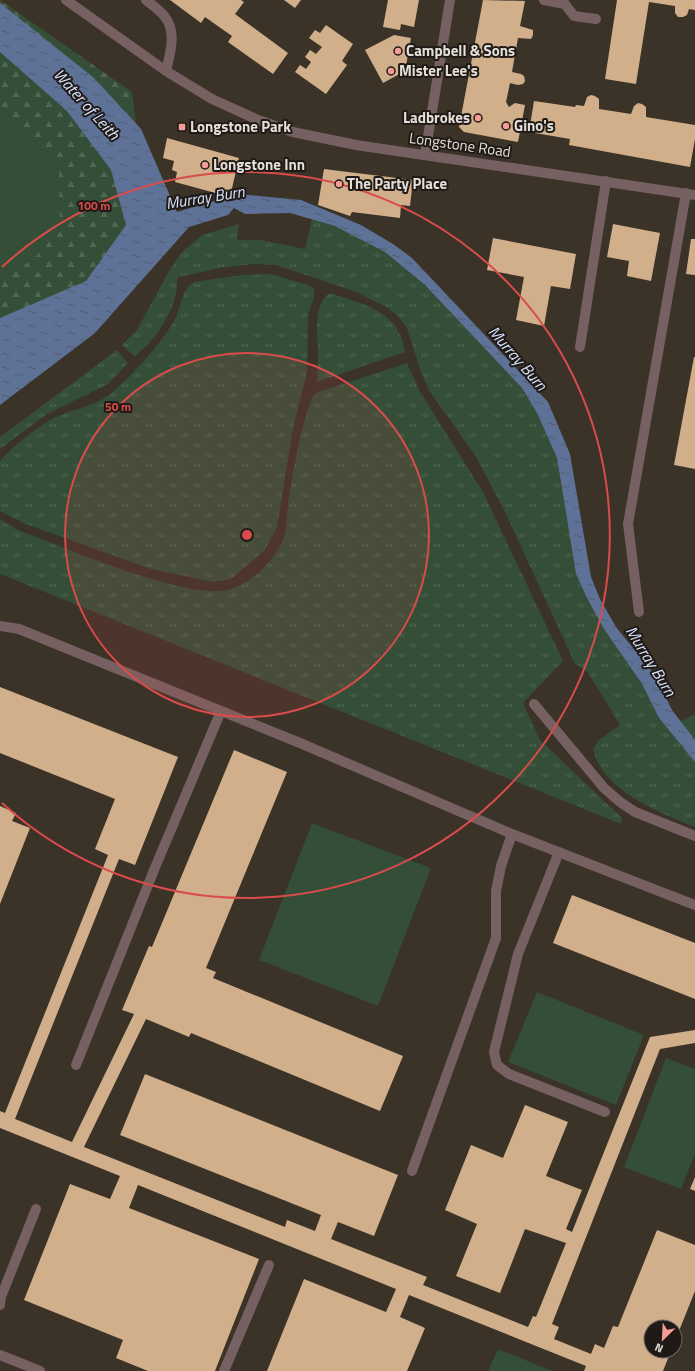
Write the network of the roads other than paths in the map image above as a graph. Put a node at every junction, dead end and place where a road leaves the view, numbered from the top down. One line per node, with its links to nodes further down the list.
1 (66, 0): 6 (street, Longstone Road)
2 (146, 0): 6 (street)
3 (450, 0): 7 (street)
4 (544, 0): 5 (street)
5 (596, 19)
6 (166, 71): 7 (street, Longstone Road)
7 (425, 155): 8 (street, Longstone Road)
8 (606, 181): 9 (street, Longstone Road); 10 (street)
9 (690, 194): 11 (street)
10 (580, 347)
11 (639, 612)
12 (0, 626): 14 (street)
13 (534, 704): 16 (street)
14 (222, 711): 15 (street); 19 (street)
15 (512, 834): 17 (street); 21 (street)
16 (695, 836)
17 (559, 852): 18 (street); 20 (street)
18 (695, 905)
19 (76, 1065)
20 (605, 1112)
21 (412, 1171)
22 (36, 1209): 24 (street)
23 (269, 1265): 27 (street)
24 (0, 1305)
25 (0, 1355): 26 (street)
26 (40, 1371)
27 (224, 1371)

